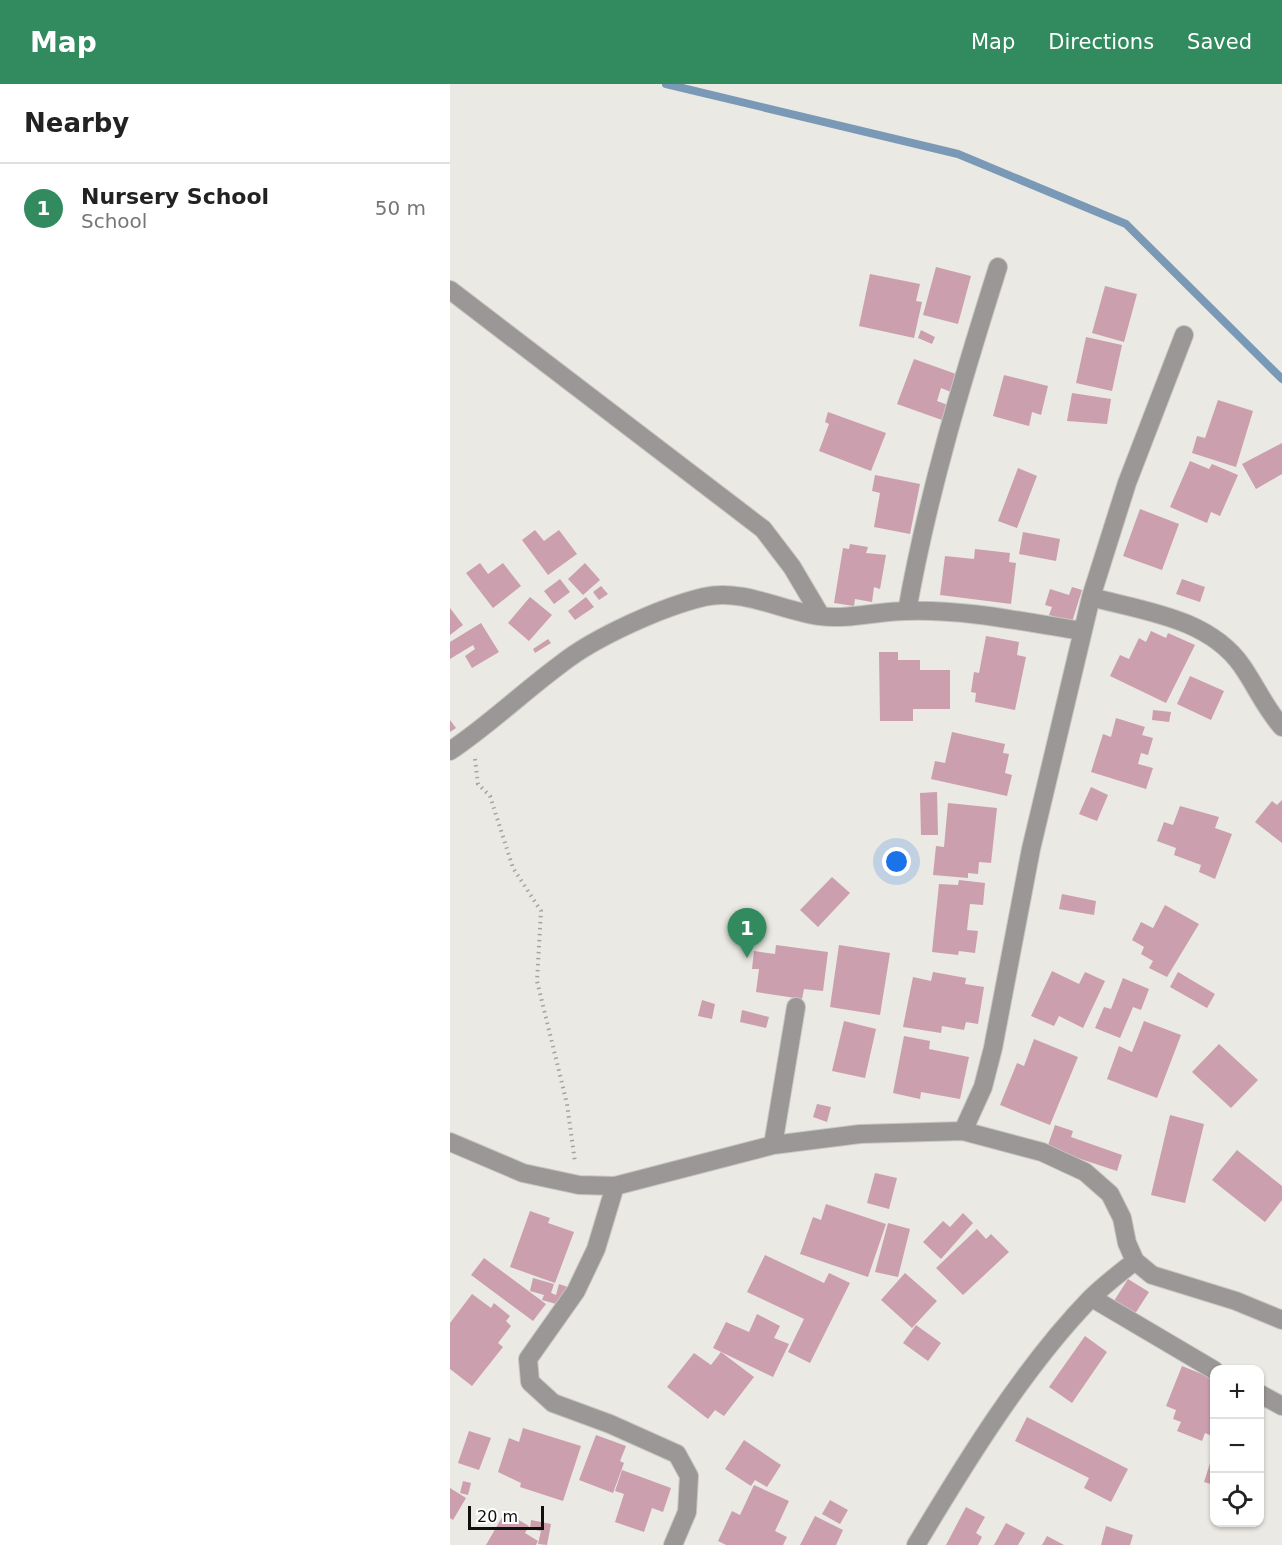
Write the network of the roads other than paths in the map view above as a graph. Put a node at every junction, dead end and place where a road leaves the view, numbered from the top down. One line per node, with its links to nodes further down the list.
1 (998, 267): 5 (street)
2 (450, 290): 6 (street)
3 (1184, 335): 4 (street)
4 (1091, 597): 7 (street); 8 (street)
5 (907, 611): 6 (street); 7 (street)
6 (821, 616): 9 (street)
7 (1082, 631): 11 (street)
8 (1282, 727)
9 (450, 751)
10 (796, 1007): 13 (street)
11 (963, 1131): 13 (street); 15 (street)
12 (450, 1142): 14 (street)
13 (773, 1145): 14 (street)
14 (615, 1186): 21 (street)
15 (1135, 1261): 16 (street); 17 (street)
16 (1092, 1298): 18 (street); 22 (street)
17 (1282, 1320)
18 (1210, 1367)
19 (1264, 1396): 20 (street)
20 (1282, 1406)
21 (673, 1545)
22 (916, 1545)

